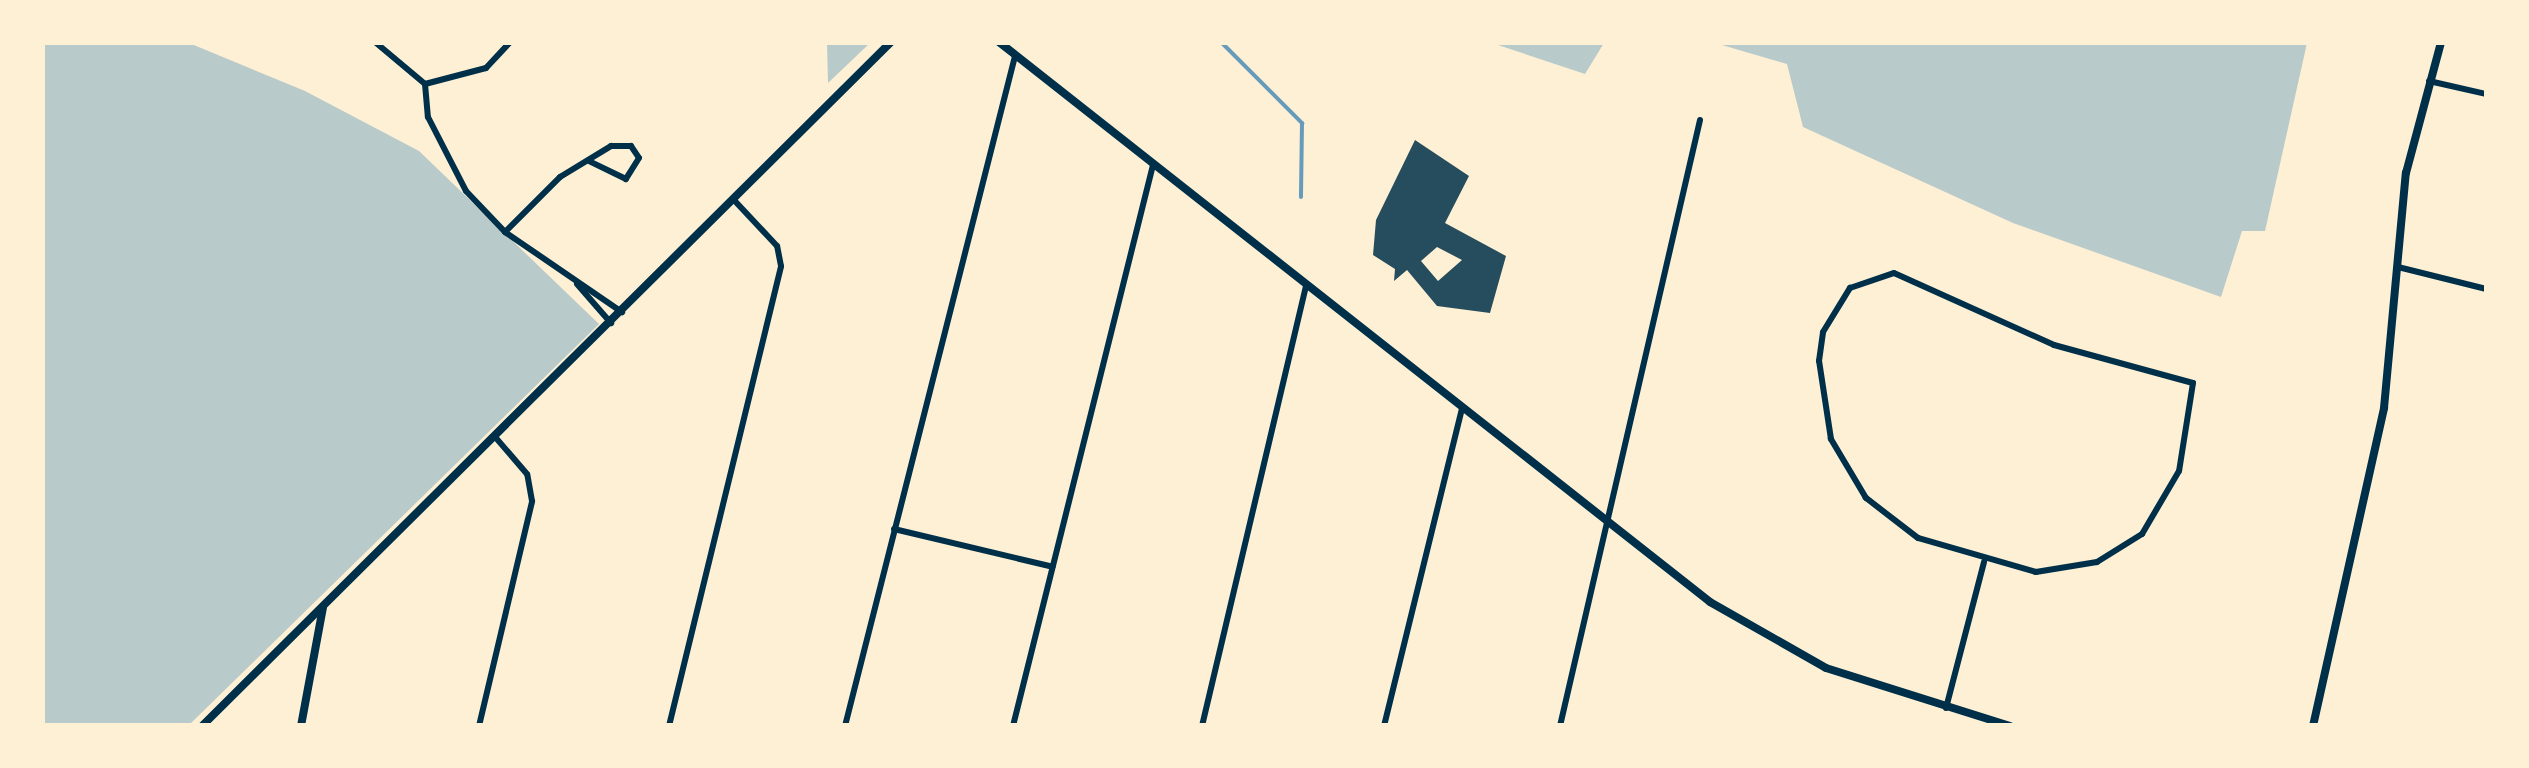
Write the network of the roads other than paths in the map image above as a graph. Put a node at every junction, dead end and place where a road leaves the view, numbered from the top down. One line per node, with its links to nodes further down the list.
1 (375, 42): 8 (street)
2 (510, 42): 8 (street)
3 (890, 42): 13 (street)
4 (999, 42): 6 (street)
5 (2441, 42): 7 (street)
6 (1015, 56): 12 (street); 24 (street)
7 (2430, 80): 9 (street); 15 (street)
8 (425, 84): 14 (street)
9 (2486, 94)
10 (1700, 120): 23 (street)
11 (589, 160): 11 (street); 14 (street)
12 (1153, 165): 17 (street); 26 (street)
13 (734, 200): 19 (street); 32 (street)
14 (505, 232): 16 (street)
15 (2398, 267): 18 (street); 39 (street)
16 (576, 283): 19 (street); 20 (street)
17 (1306, 285): 21 (street); 35 (street)
18 (2486, 289)
19 (622, 312): 20 (street)
20 (611, 323): 22 (street)
21 (1462, 408): 23 (street); 36 (street)
22 (496, 438): 27 (street); 31 (street)
23 (1607, 523): 28 (street); 37 (street)
24 (894, 529): 26 (street); 33 (street)
25 (1984, 562): 25 (street); 28 (street)
26 (1053, 568): 34 (street)
27 (323, 608): 29 (street); 30 (street)
28 (1946, 709): 38 (street)
29 (202, 726)
30 (302, 726)
31 (479, 726)
32 (669, 726)
33 (845, 726)
34 (1014, 726)
35 (1202, 726)
36 (1384, 726)
37 (1560, 726)
38 (2010, 726)
39 (2314, 726)

